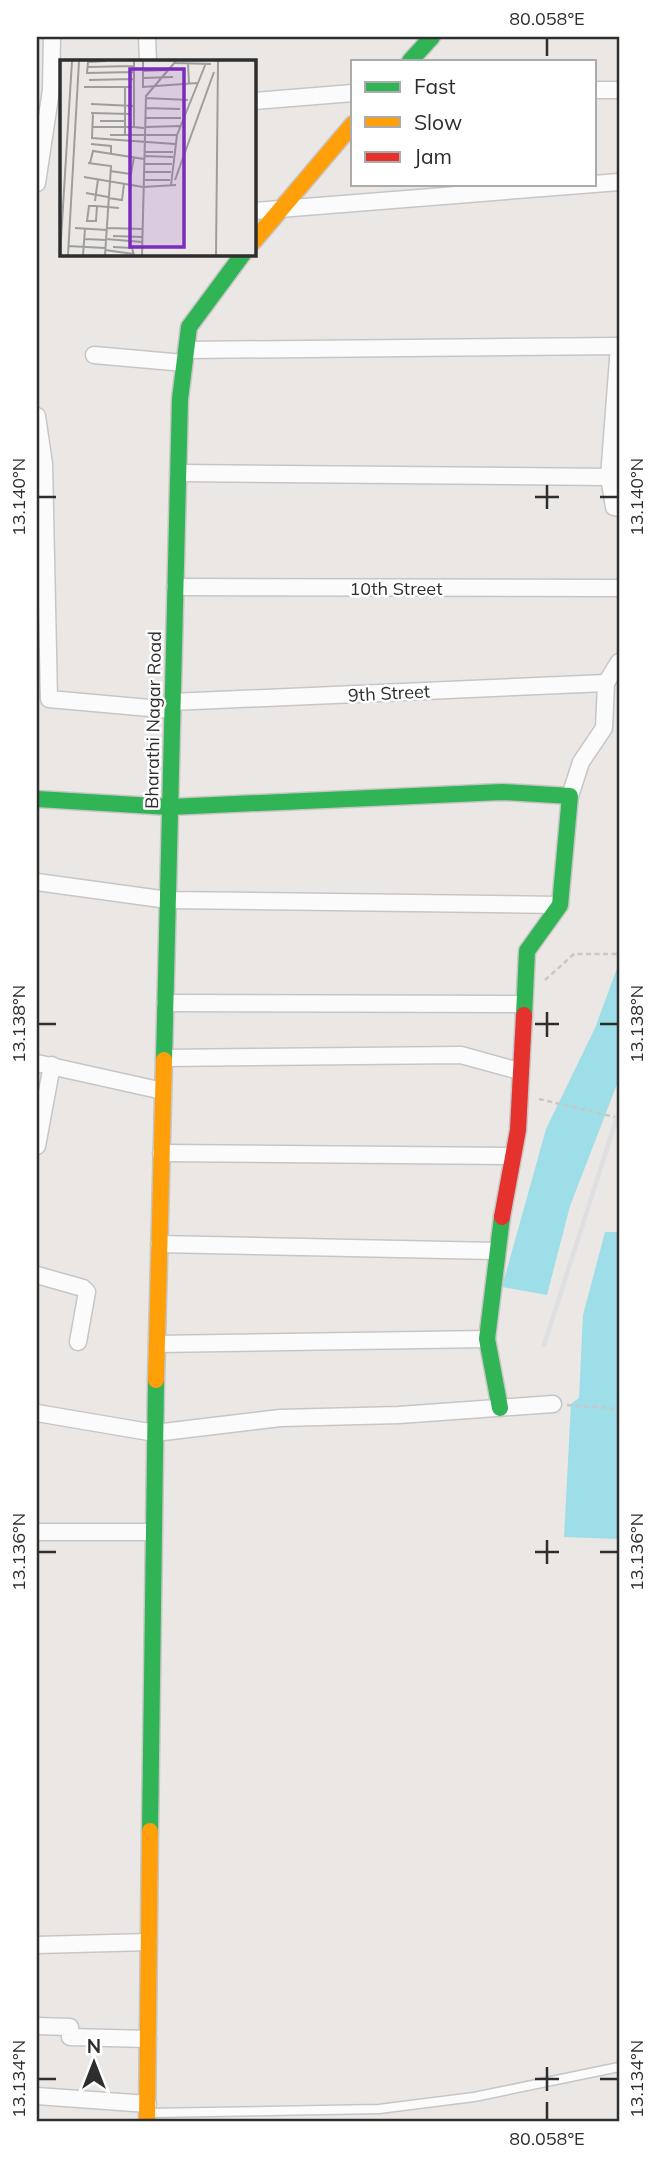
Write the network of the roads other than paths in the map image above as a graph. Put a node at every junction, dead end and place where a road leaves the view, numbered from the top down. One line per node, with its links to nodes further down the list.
1 (37, 37): 2 (street)
2 (51, 37): 11 (street)
3 (147, 37): 5 (street)
4 (432, 37): 6 (main road)
5 (148, 60)
6 (411, 60)
7 (596, 90): 8 (street)
8 (619, 90)
9 (351, 93): 10 (street)
10 (256, 101)
11 (42, 119): 14 (street)
12 (351, 126): 17 (main road)
13 (619, 182): 15 (street)
14 (37, 183)
15 (596, 184)
16 (570, 186): 17 (street)
17 (279, 210): 18 (street); 19 (main road)
18 (256, 211)
19 (256, 239)
20 (242, 256): 23 (main road, Bharathi Nagar Road)
21 (619, 346): 23 (street); 27 (street)
22 (94, 355): 23 (street)
23 (186, 357): 26 (main road, Bharathi Nagar Road)
24 (37, 416): 25 (street)
25 (39, 444): 33 (street)
26 (178, 473): 27 (street); 29 (main road, Bharathi Nagar Road)
27 (609, 477): 28 (street)
28 (619, 508)
29 (175, 587): 30 (street, 10th Street); 34 (main road, Bharathi Nagar Road)
30 (619, 590)
31 (619, 662): 32 (street)
32 (606, 682): 34 (street, 9th Street); 35 (street)
33 (43, 699): 34 (street, 9th Street)
34 (172, 706): 37 (main road, Bharathi Nagar Road)
35 (570, 796): 37 (main road); 40 (main road)
36 (37, 799): 37 (main road)
37 (170, 807): 39 (main road, Bharathi Nagar Road)
38 (37, 882): 39 (street)
39 (169, 900): 40 (street); 41 (main road, Bharathi Nagar Road)
40 (560, 905): 42 (main road)
41 (165, 1003): 42 (street); 43 (main road, Bharathi Nagar Road)
42 (524, 1004): 45 (main road)
43 (164, 1058): 45 (street); 46 (main road, Bharathi Nagar Road)
44 (44, 1064): 46 (street); 47 (street)
45 (519, 1070): 49 (main road)
46 (163, 1091): 48 (main road, Bharathi Nagar Road)
47 (37, 1146)
48 (162, 1153): 49 (street); 50 (main road, Bharathi Nagar Road)
49 (513, 1156): 51 (main road)
50 (159, 1244): 51 (street); 55 (main road, Bharathi Nagar Road)
51 (495, 1251): 53 (main road)
52 (37, 1275): 54 (street)
53 (487, 1339): 55 (street); 57 (main road)
54 (78, 1342)
55 (157, 1344): 59 (main road, Bharathi Nagar Road)
56 (553, 1404): 57 (street)
57 (500, 1408): 59 (street)
58 (37, 1413): 59 (street)
59 (155, 1433): 61 (main road, Bharathi Nagar Road)
60 (37, 1532): 61 (street)
61 (154, 1532): 62 (main road, Bharathi Nagar Road)
62 (149, 1942): 63 (street); 65 (main road, Bharathi Nagar Road)
63 (37, 1945)
64 (37, 2026): 65 (street)
65 (148, 2039): 68 (main road, Bharathi Nagar Road)
66 (619, 2067): 68 (lane)
67 (37, 2096): 68 (street)
68 (148, 2113)

